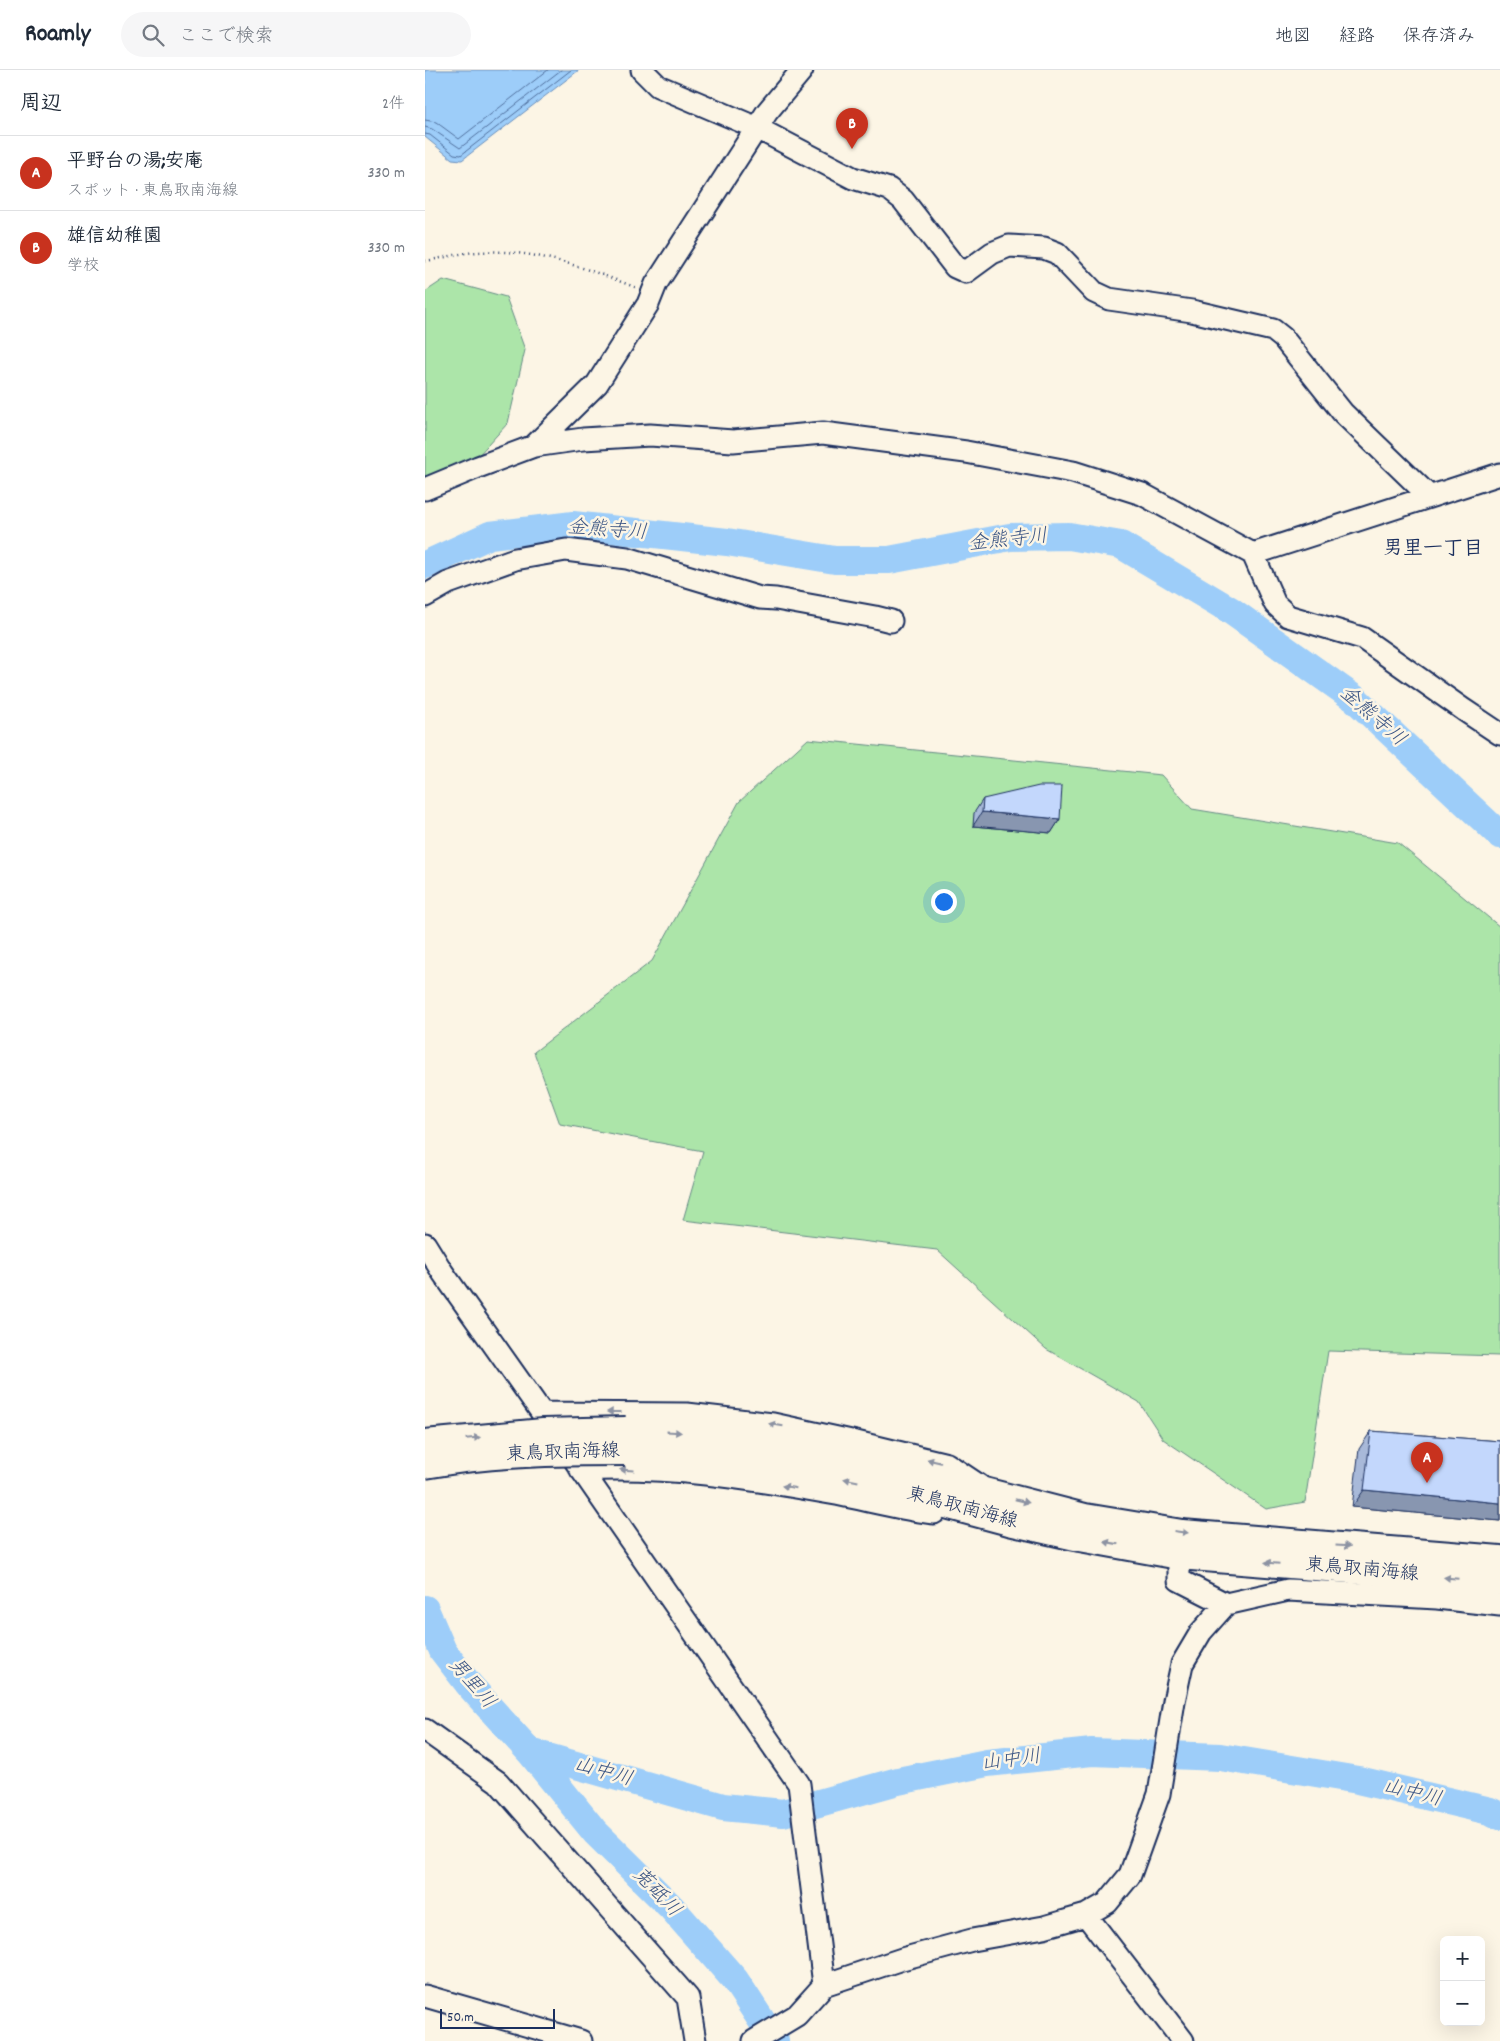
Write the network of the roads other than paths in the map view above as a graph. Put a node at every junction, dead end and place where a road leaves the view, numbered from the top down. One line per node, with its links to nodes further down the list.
1 (642, 70): 3 (street)
2 (802, 70): 3 (street)
3 (757, 128): 4 (street); 7 (street)
4 (534, 446): 6 (street); 8 (street)
5 (1500, 474): 7 (street)
6 (425, 489)
7 (1429, 496): 8 (street)
8 (1253, 554): 11 (street)
9 (425, 596): 10 (street)
10 (891, 622)
11 (1500, 734)
12 (425, 1244): 13 (street)
13 (542, 1413): 17 (street); 18 (street, one-way to 13)
14 (625, 1441): 15 (main road, 東鳥取南海線, one-way to 14, bridge); 16 (main road, 東鳥取南海線, bridge); 18 (main road, 東鳥取南海線, one-way to 18); 19 (main road, 東鳥取南海線, one-way to 14)
15 (425, 1443)
16 (425, 1465)
17 (581, 1470): 19 (street, one-way to 17); 27 (street)
18 (991, 1493): 21 (main road, 東鳥取南海線, one-way to 21)
19 (1009, 1522): 20 (main road, 東鳥取南海線, one-way to 19)
20 (1179, 1556): 22 (main road, 東鳥取南海線, one-way to 20); 23 (street)
21 (1500, 1558)
22 (1500, 1582)
23 (1225, 1604): 24 (street); 26 (street)
24 (1500, 1605)
25 (425, 1730): 30 (street)
26 (1087, 1914): 27 (street); 32 (street)
27 (824, 1986): 31 (street)
28 (425, 1996): 29 (street)
29 (581, 2041)
30 (695, 2041)
31 (754, 2041)
32 (1183, 2041)

